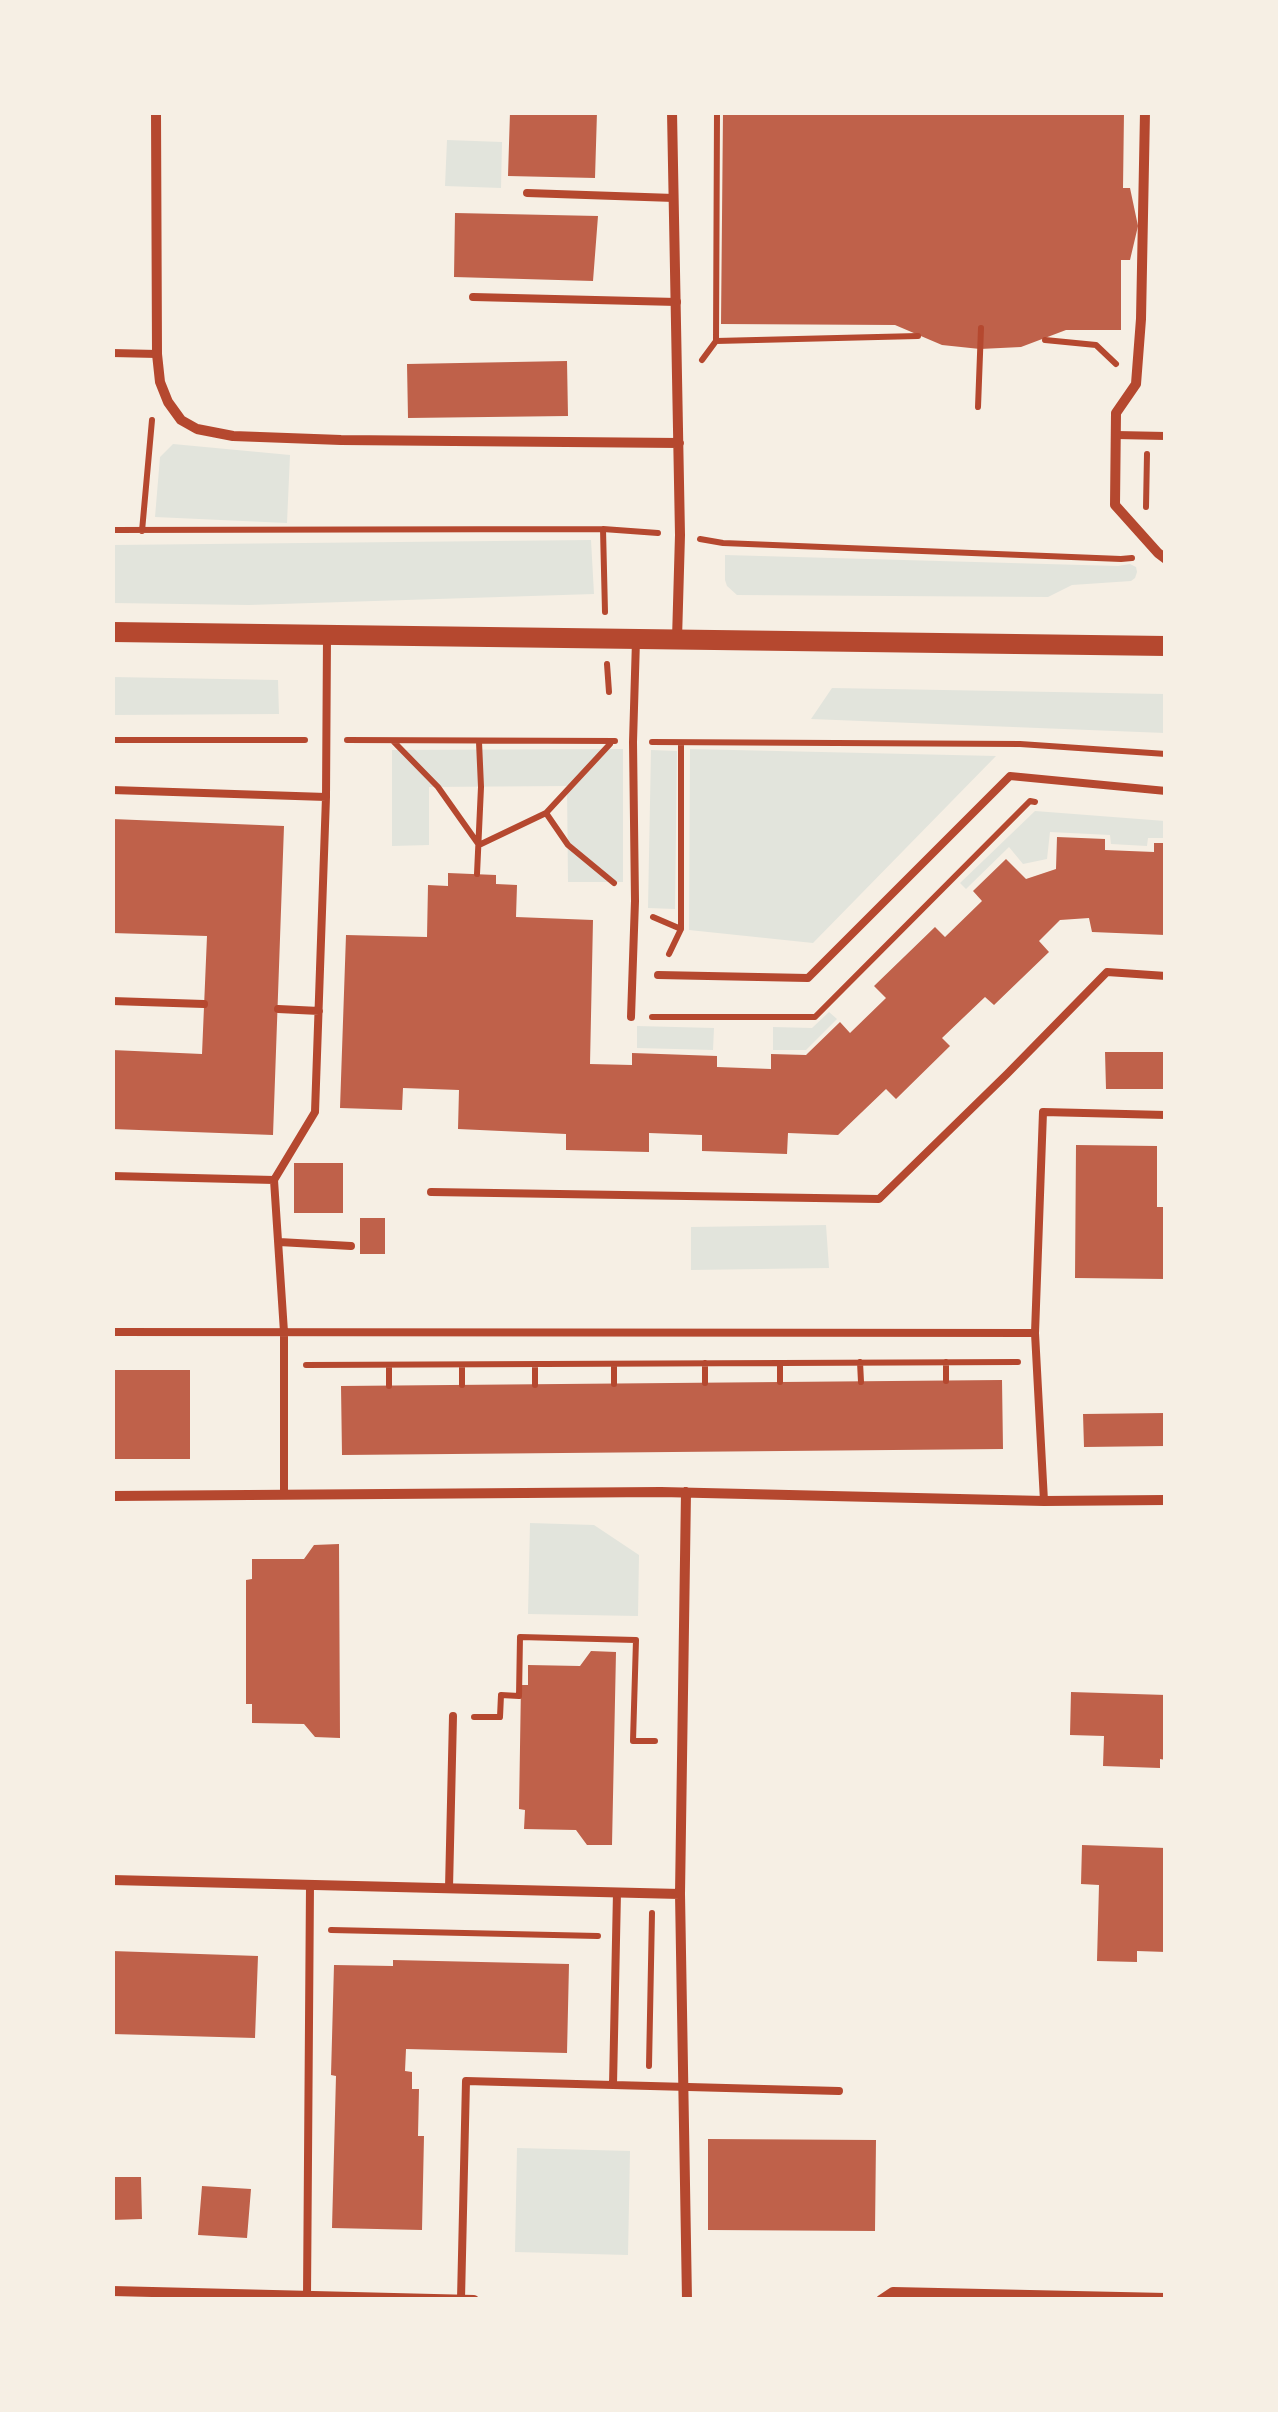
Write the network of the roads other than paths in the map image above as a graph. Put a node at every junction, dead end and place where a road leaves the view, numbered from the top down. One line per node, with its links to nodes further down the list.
1 (156, 112): 9 (street)
2 (672, 112): 5 (street)
3 (1145, 112): 10 (street)
4 (527, 194): 5 (lane)
5 (674, 198): 7 (street)
6 (473, 297): 7 (lane)
7 (677, 302): 12 (street)
8 (112, 353): 9 (lane)
9 (157, 354): 12 (street)
10 (1116, 435): 11 (lane); 13 (street)
11 (1166, 436)
12 (679, 444): 16 (street)
13 (1162, 556)
14 (112, 632): 15 (main road)
15 (327, 634): 17 (main road); 21 (lane)
16 (678, 639): 17 (main road); 18 (main road)
17 (636, 640): 28 (lane)
18 (1166, 646)
19 (112, 790): 21 (lane)
20 (1166, 791): 22 (lane)
21 (326, 797): 27 (lane)
22 (658, 975)
23 (1166, 976): 32 (lane)
24 (112, 1001): 25 (lane)
25 (204, 1004)
26 (278, 1008): 27 (lane)
27 (320, 1011): 31 (lane)
28 (631, 1017)
29 (1166, 1115): 37 (lane)
30 (112, 1176): 31 (lane)
31 (274, 1180): 33 (lane)
32 (431, 1192)
33 (279, 1242): 34 (lane); 36 (lane)
34 (351, 1246)
35 (112, 1332): 36 (lane)
36 (284, 1332): 37 (lane); 39 (lane)
37 (1036, 1333): 41 (lane)
38 (686, 1492): 39 (street); 41 (street); 48 (street)
39 (284, 1495): 40 (street)
40 (112, 1496)
41 (1044, 1500): 42 (street)
42 (1166, 1500)
43 (453, 1716): 46 (lane)
44 (112, 1880): 45 (street)
45 (310, 1885): 46 (street); 54 (lane)
46 (449, 1888): 47 (street)
47 (617, 1892): 48 (street); 49 (lane)
48 (680, 1894): 50 (street)
49 (613, 2085): 50 (lane); 56 (lane)
50 (683, 2086): 51 (lane); 58 (street)
51 (839, 2090)
52 (112, 2291): 53 (street)
53 (188, 2296): 54 (street)
54 (307, 2296): 56 (street)
55 (1166, 2298): 59 (street)
56 (462, 2299): 57 (street)
57 (474, 2300)
58 (687, 2300)
59 (882, 2300)

